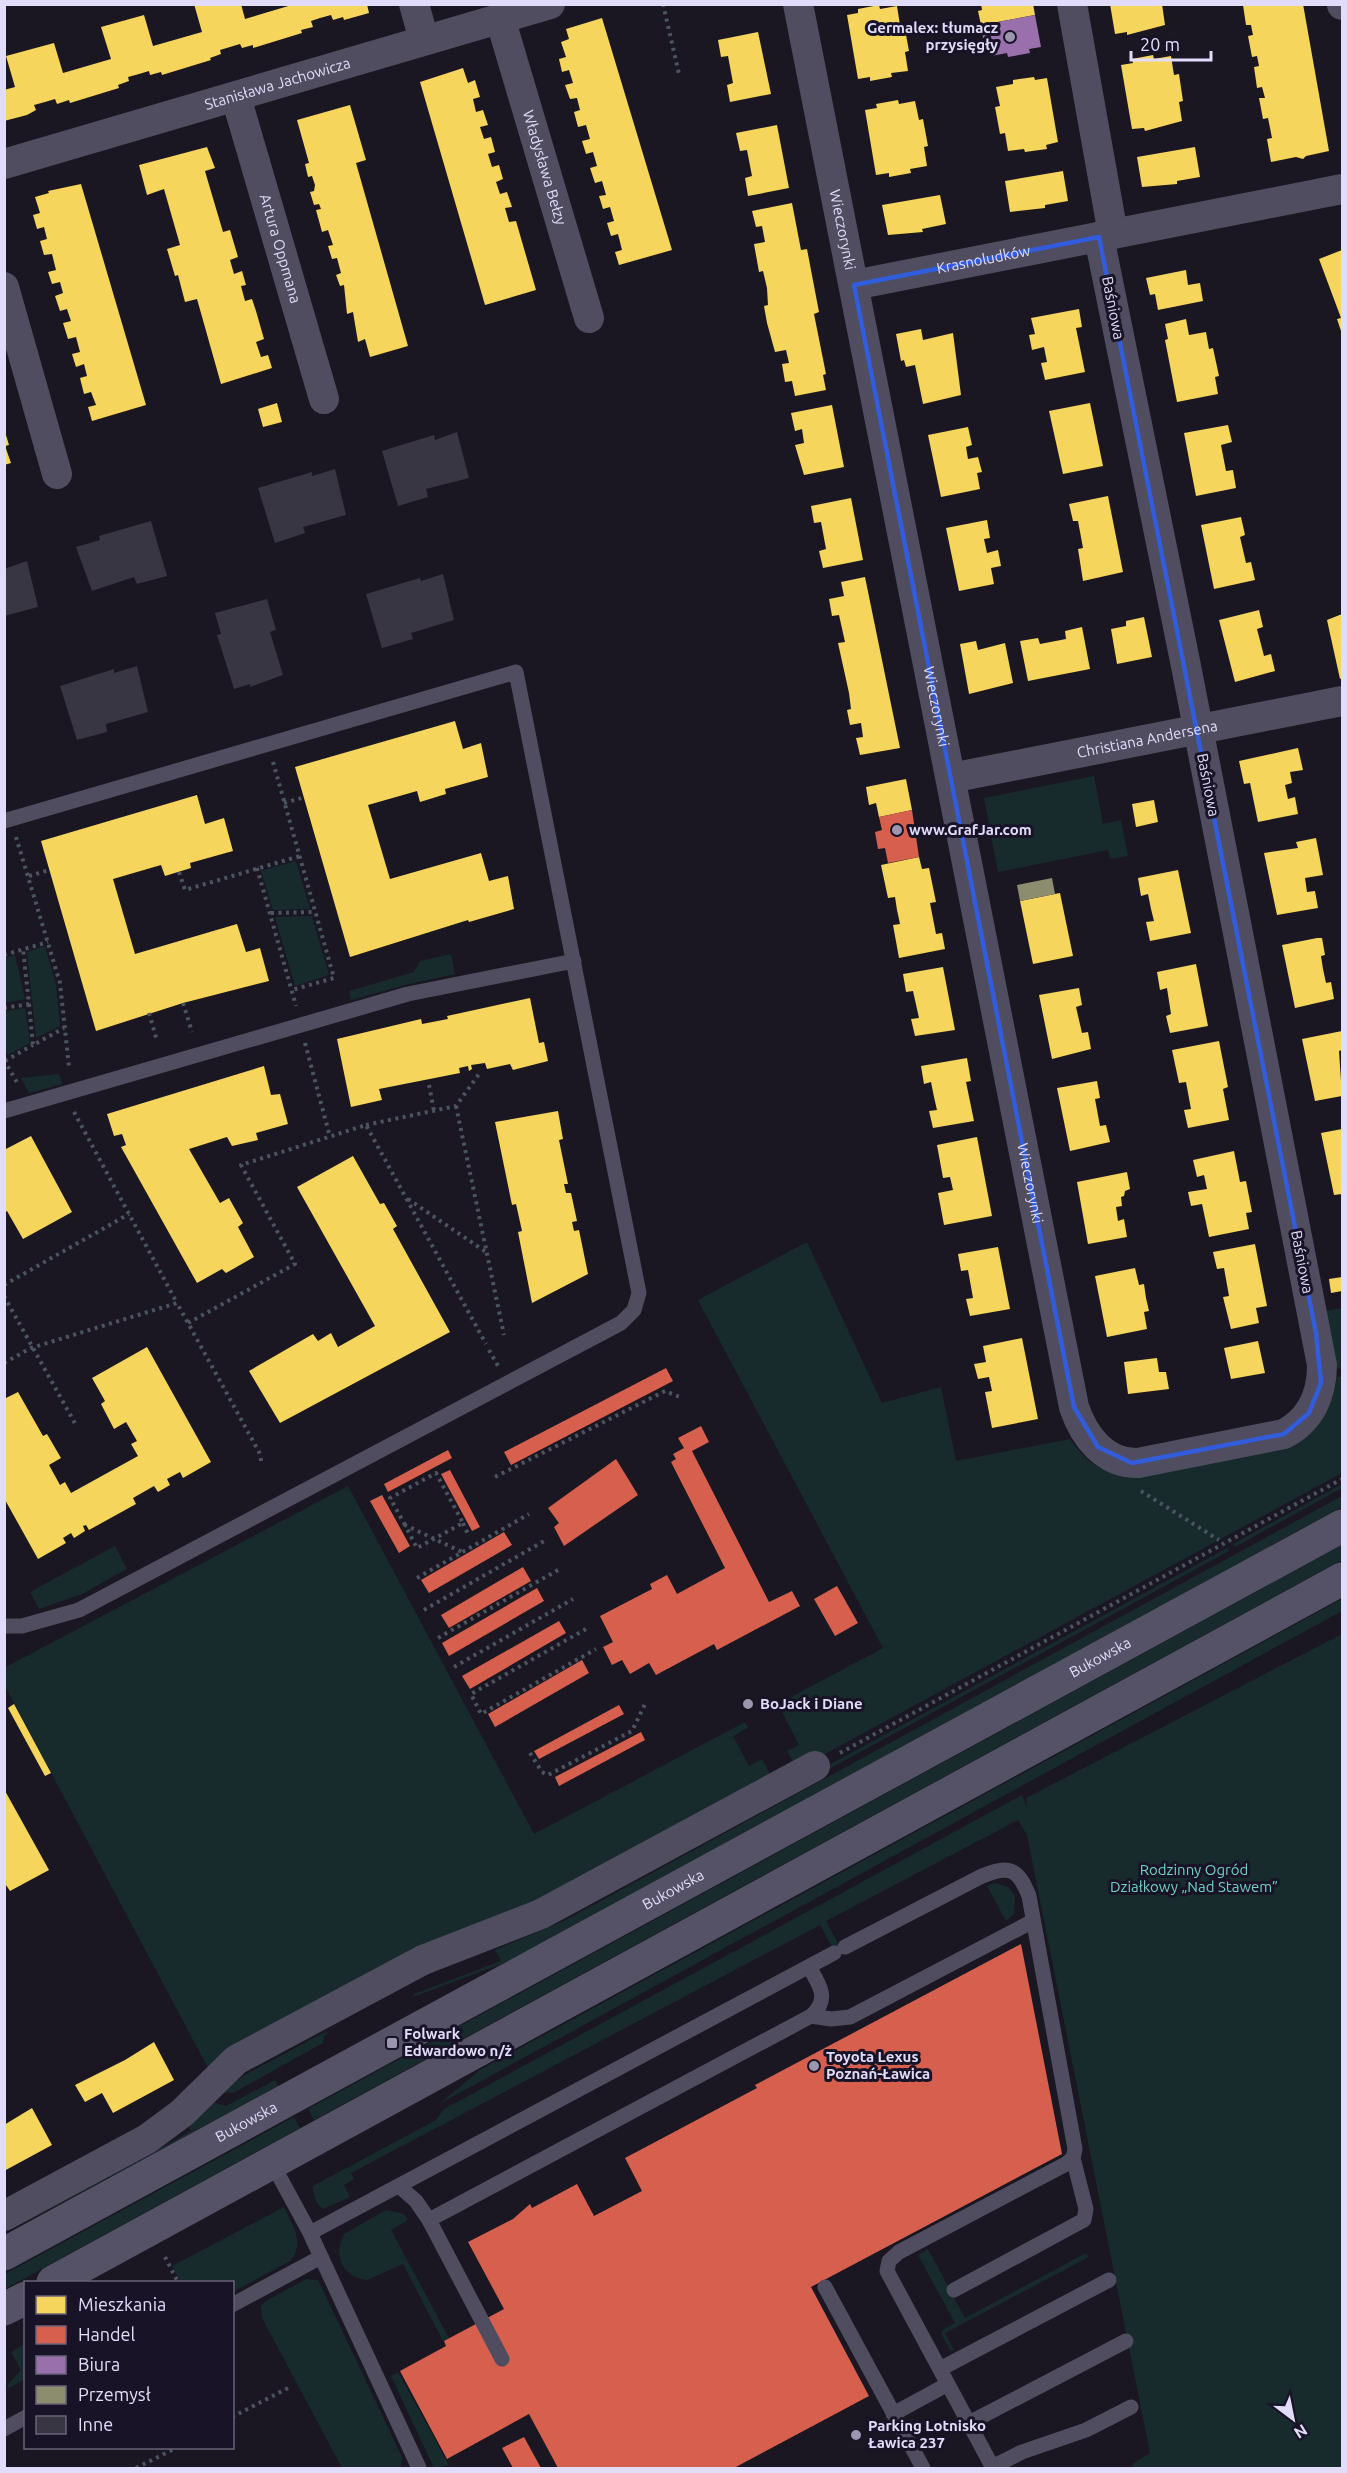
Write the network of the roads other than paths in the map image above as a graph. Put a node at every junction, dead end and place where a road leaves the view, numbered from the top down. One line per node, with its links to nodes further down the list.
1 (414, 4): 6 (street)
2 (550, 4): 5 (street, Stanisława Jachowicza)
3 (798, 4): 11 (street, Wieczorynki)
4 (1072, 4): 10 (street)
5 (500, 18): 6 (street, Stanisława Jachowicza); 13 (street, Władysława Bełzy)
6 (424, 40): 7 (street, Stanisława Jachowicza)
7 (236, 97): 8 (street, Stanisława Jachowicza); 14 (street, Artura Oppmana)
8 (4, 164)
9 (1342, 189): 10 (street, Krasnoludków)
10 (1106, 236): 11 (street, Krasnoludków); 17 (street, Baśniowa)
11 (854, 285): 18 (street, Wieczorynki)
12 (4, 286): 15 (street)
13 (589, 318)
14 (324, 399)
15 (57, 474)
16 (1342, 701): 17 (street, Christiana Andersena)
17 (1198, 730): 18 (street, Christiana Andersena); 22 (street, Baśniowa)
18 (951, 778): 22 (street, Wieczorynki)
19 (8, 820): 20 (lane)
20 (574, 961): 21 (lane); 25 (lane)
21 (4, 1111)
22 (1074, 1407)
23 (1342, 1526): 36 (main road, Bukowska)
24 (1342, 1579): 31 (main road)
25 (4, 1626)
26 (815, 1766): 33 (street)
27 (1033, 1921): 28 (lane); 29 (lane); 30 (lane)
28 (809, 1967): 29 (lane); 32 (lane)
29 (811, 2016): 34 (lane)
30 (1073, 2158): 41 (lane); 47 (lane)
31 (272, 2163): 35 (lane); 39 (main road)
32 (399, 2186): 34 (lane); 35 (lane)
33 (4, 2216)
34 (429, 2220): 46 (lane)
35 (310, 2233): 37 (lane)
36 (4, 2254)
37 (321, 2257): 43 (lane); 55 (lane)
38 (1109, 2280): 47 (lane)
39 (57, 2281)
40 (825, 2287): 50 (lane)
41 (954, 2290)
42 (24, 2299): 44 (main road)
43 (234, 2304)
44 (4, 2309)
45 (1126, 2341): 52 (lane)
46 (502, 2359)
47 (940, 2369): 48 (lane)
48 (948, 2384): 50 (lane); 52 (lane)
49 (1131, 2407): 54 (lane)
50 (893, 2414): 56 (lane)
51 (24, 2418): 53 (lane)
52 (969, 2423): 54 (lane)
53 (4, 2429)
54 (993, 2468)
55 (420, 2469)
56 (923, 2469)

